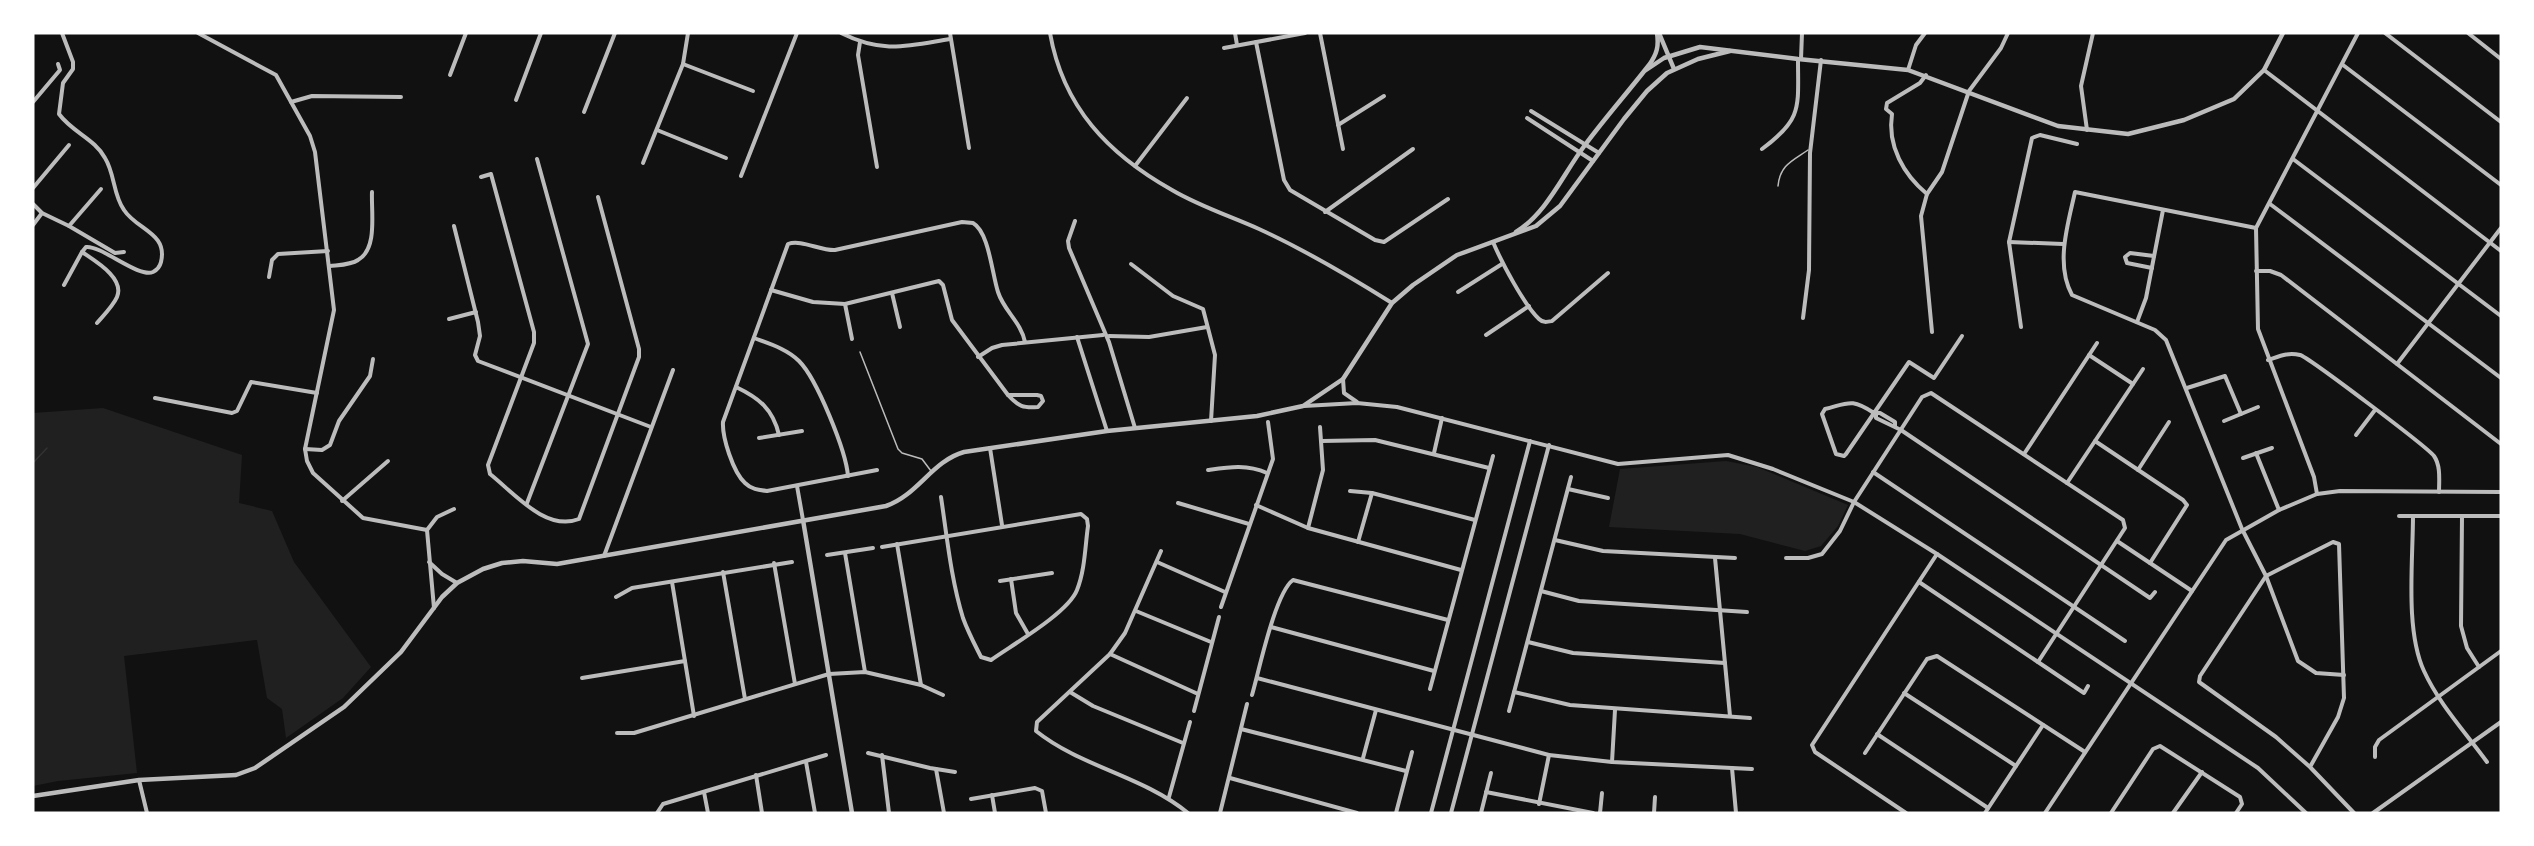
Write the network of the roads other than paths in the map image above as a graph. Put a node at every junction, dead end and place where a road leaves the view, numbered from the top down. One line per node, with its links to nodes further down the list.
1 (62, 33): 104 (street)
2 (198, 33): 50 (street)
3 (466, 33): 41 (street)
4 (542, 33): 48 (street)
5 (615, 33): 53 (street)
6 (688, 33): 35 (street)
7 (797, 33): 76 (street)
8 (841, 33): 25 (street)
9 (950, 33): 24 (street)
10 (1050, 33): 74 (street)
11 (1235, 33): 27 (street)
12 (1305, 33): 23 (street)
13 (1320, 33): 56 (street)
14 (1658, 33): 30 (street); 38 (street)
15 (1802, 33): 31 (street)
16 (1925, 33): 39 (street)
17 (2008, 33): 44 (street)
18 (2093, 33): 58 (street)
19 (2283, 33): 40 (street)
20 (2358, 33): 36 (street)
21 (2385, 33): 55 (street)
22 (2468, 33): 32 (street)
23 (1292, 34): 26 (street)
24 (951, 39): 25 (street); 63 (street)
25 (860, 42): 75 (street)
26 (1256, 42): 27 (street); 89 (street)
27 (1237, 45): 28 (street)
28 (1224, 48)
29 (1730, 51): 30 (street); 31 (street); 37 (street)
30 (1670, 56): 37 (street); 38 (street)
31 (1799, 59): 33 (street); 66 (street)
32 (2501, 59)
33 (1821, 60): 39 (street); 62 (street)
34 (58, 64): 49 (street)
35 (683, 64): 43 (street); 57 (street)
36 (2343, 65): 52 (street); 78 (street)
37 (1674, 69): 68 (street)
38 (1646, 70): 59 (street)
39 (1908, 70): 42 (street)
40 (2264, 70): 52 (street); 58 (street)
41 (450, 75)
42 (1926, 75): 44 (street); 83 (street)
43 (753, 91)
44 (1969, 91): 58 (street); 83 (street)
45 (1384, 96): 56 (street)
46 (401, 97): 50 (street)
47 (1186, 98): 74 (street)
48 (516, 100)
49 (33, 102)
50 (291, 102): 102 (street)
51 (1531, 111): 59 (street)
52 (2318, 111): 71 (street); 100 (street)
53 (584, 112)
54 (1527, 118): 67 (street)
55 (2501, 122)
56 (1338, 125): 64 (street)
57 (657, 130): 69 (street); 73 (street)
58 (2087, 131)
59 (1585, 144): 67 (street); 68 (street)
60 (2077, 144): 99 (street)
61 (69, 145): 80 (street)
62 (1811, 147): 79 (lane); 124 (street)
63 (969, 148)
64 (1343, 149)
65 (1413, 149): 89 (street)
66 (1762, 149)
67 (1579, 153): 72 (street); 97 (street)
68 (1599, 153): 72 (street)
69 (726, 158)
70 (537, 159): 158 (street)
71 (2293, 159): 87 (street); 114 (street)
72 (1593, 161): 97 (street)
73 (643, 163)
74 (1135, 166): 119 (street)
75 (877, 167)
76 (741, 176)
77 (481, 177): 150 (street)
78 (2501, 185)
79 (1778, 186)
80 (33, 188)
81 (101, 189): 93 (street)
82 (372, 192): 109 (street)
83 (1927, 194): 132 (street)
84 (598, 197): 165 (street)
85 (1448, 199): 89 (street)
86 (33, 204): 90 (street)
87 (2270, 204): 95 (street); 128 (street)
88 (2163, 210): 95 (street); 101 (street); 106 (street)
89 (1325, 212)
90 (42, 213): 92 (street); 93 (street)
91 (1075, 221): 174 (street)
92 (33, 225)
93 (69, 226): 105 (street)
94 (454, 226): 122 (street)
95 (2256, 228): 111 (street)
96 (2501, 228): 100 (street)
97 (1511, 235): 98 (street)
98 (1493, 242): 108 (street); 119 (street)
99 (2009, 242): 101 (street); 131 (street)
100 (2490, 242): 103 (street); 114 (street)
101 (2063, 244): 126 (street)
102 (328, 251): 109 (street); 113 (street)
103 (2501, 251)
104 (82, 252): 115 (street); 127 (street)
105 (124, 252)
106 (2154, 256): 110 (street); 110 (street)
107 (1131, 264): 130 (street)
108 (1503, 264): 118 (street); 121 (street)
109 (330, 266): 156 (street)
110 (2152, 268): 126 (street)
111 (2256, 271): 146 (street); 147 (street)
112 (1608, 273): 121 (street)
113 (269, 277)
114 (2458, 284): 123 (street); 128 (street)
115 (64, 285)
116 (771, 290): 120 (street); 138 (street); 140 (street)
117 (892, 292): 120 (street); 129 (street); 144 (street)
118 (1458, 292)
119 (1392, 303): 152 (street)
120 (845, 304): 139 (street)
121 (1529, 306): 134 (street)
122 (476, 312): 125 (street); 150 (street)
123 (2501, 316)
124 (1803, 318)
125 (449, 319)
126 (2137, 322): 155 (street)
127 (97, 323)
128 (2428, 324): 147 (street); 151 (street)
129 (900, 327)
130 (1207, 327): 135 (street); 168 (street)
131 (2020, 327)
132 (1932, 332)
133 (1103, 335): 137 (street)
134 (1486, 335)
135 (1109, 336)
136 (1962, 336): 164 (street)
137 (1077, 337): 140 (street); 179 (street)
138 (754, 338): 154 (street); 204 (street)
139 (852, 339)
140 (1025, 342): 144 (street)
141 (2097, 344): 143 (street)
142 (860, 352): 201 (lane)
143 (2089, 355): 153 (street); 193 (street)
144 (978, 357): 157 (street)
145 (373, 359): 188 (street)
146 (2268, 360): 163 (street); 213 (street)
147 (2397, 364): 186 (street)
148 (2143, 369): 153 (street)
149 (673, 370): 172 (street)
150 (521, 378): 158 (street); 218 (street)
151 (2501, 378)
152 (1343, 379): 160 (street); 161 (street)
153 (2133, 384): 185 (street)
154 (736, 387): 180 (street); 207 (street)
155 (2187, 388): 166 (street); 232 (street)
156 (317, 393): 159 (street); 188 (street)
157 (1008, 395): 157 (street)
158 (569, 396): 165 (street); 218 (street)
159 (155, 398)
160 (1358, 403): 161 (street); 167 (street)
161 (1303, 406): 168 (street)
162 (2258, 407): 166 (street)
163 (2375, 410): 181 (street); 211 (street)
164 (1875, 413): 164 (street); 177 (street)
165 (618, 414): 172 (street); 218 (street)
166 (2241, 414): 169 (street)
167 (1443, 418): 184 (street); 191 (street)
168 (1211, 421): 174 (street)
169 (2224, 421)
170 (1268, 422): 176 (street)
171 (2169, 422): 200 (street)
172 (651, 427): 245 (street)
173 (1320, 427): 183 (street)
174 (1135, 428): 179 (street)
175 (1277, 429): 176 (street)
176 (1270, 430): 202 (street)
177 (1901, 430): 193 (street); 203 (street); 254 (street)
178 (802, 431): 180 (street)
179 (1107, 431): 189 (street)
180 (778, 435): 182 (street)
181 (2356, 435)
182 (759, 438)
183 (1322, 441): 191 (street); 231 (street)
184 (1530, 441): 187 (street); 320 (street)
185 (2095, 441): 200 (street); 206 (street)
186 (2501, 444)
187 (1549, 446): 217 (street); 322 (street)
188 (305, 448): 216 (street)
189 (990, 448): 201 (street); 230 (street)
190 (2272, 448): 192 (street)
191 (1434, 453): 197 (street)
192 (2256, 453): 195 (street); 222 (street)
193 (2024, 454): 206 (street)
194 (1493, 456): 197 (street)
195 (2244, 458)
196 (388, 461): 216 (street)
197 (1489, 468): 228 (street)
198 (877, 470): 204 (street)
199 (1208, 470): 202 (street)
200 (2138, 470): 253 (street)
201 (932, 471): 227 (street)
202 (1267, 472): 220 (street)
203 (1873, 472): 217 (street); 269 (street)
204 (848, 477): 207 (street)
205 (1571, 477): 208 (street)
206 (2067, 483): 236 (street)
207 (797, 486): 227 (street)
208 (1568, 489): 215 (street); 235 (street)
209 (1350, 491): 210 (street)
210 (1372, 492): 228 (street); 237 (street)
211 (2439, 492): 212 (street); 213 (street)
212 (2501, 492)
213 (2317, 494): 222 (street)
214 (941, 497): 234 (street)
215 (1608, 498)
216 (342, 501): 233 (street)
217 (1854, 502): 243 (street); 248 (street)
218 (527, 503)
219 (1178, 503): 229 (street)
220 (1256, 505): 229 (street); 231 (street)
221 (454, 509): 233 (street)
222 (2279, 510): 232 (street)
223 (2399, 516): 224 (street)
224 (2413, 516): 225 (street); 306 (street)
225 (2462, 516): 226 (street); 288 (street)
226 (2501, 516)
227 (803, 520): 245 (street); 291 (street)
228 (1475, 520): 255 (street)
229 (1249, 524): 266 (street)
230 (1002, 525): 234 (street); 279 (street)
231 (1308, 528): 237 (street)
232 (2242, 529): 258 (street); 265 (street)
233 (427, 530): 249 (street)
234 (947, 536): 238 (street); 279 (street)
235 (1555, 540): 246 (street); 264 (street)
236 (2117, 541): 253 (street); 254 (street)
237 (1359, 542): 255 (street)
238 (897, 544): 239 (street); 297 (street)
239 (882, 547)
240 (873, 548): 242 (street)
241 (1161, 551): 251 (street)
242 (845, 553): 244 (street); 290 (street)
243 (1937, 554): 262 (street); 278 (street)
244 (827, 555)
245 (604, 556): 263 (street)
246 (1716, 558): 247 (street); 273 (street)
247 (1735, 558)
248 (1786, 558)
249 (429, 562): 263 (street); 271 (street)
250 (792, 562): 252 (street)
251 (1157, 562): 266 (street); 272 (street)
252 (774, 563): 256 (street); 296 (street)
253 (2151, 563): 265 (street)
254 (2101, 565): 267 (street); 269 (street)
255 (1461, 570): 276 (street)
256 (723, 572): 261 (street); 307 (street)
257 (1052, 573): 259 (street)
258 (2266, 576): 292 (street); 292 (street); 339 (street)
259 (1011, 579): 260 (street); 279 (street)
260 (1000, 581)
261 (672, 582): 268 (street); 285 (street)
262 (1918, 582): 286 (street); 381 (street)
263 (457, 583): 271 (street)
264 (1541, 591): 273 (street); 282 (street)
265 (2192, 591): 295 (street)
266 (1225, 592): 270 (street)
267 (2155, 592)
268 (616, 597)
269 (2074, 606): 278 (street); 280 (street)
270 (1221, 607)
271 (434, 608): 349 (street)
272 (1136, 611): 281 (street); 284 (street)
273 (1720, 611): 274 (street); 287 (street)
274 (1747, 612)
275 (1219, 617): 281 (street)
276 (1448, 620): 277 (street); 289 (street)
277 (1271, 627): 289 (street); 294 (street)
278 (2057, 633): 286 (street); 295 (street)
279 (1028, 634)
280 (2125, 641)
281 (1211, 642): 303 (street)
282 (1528, 642): 287 (street); 301 (street)
283 (2501, 651): 288 (street)
284 (1110, 654): 300 (street); 303 (street)
285 (685, 661): 293 (street); 313 (street)
286 (2038, 662): 298 (street)
287 (1725, 663): 314 (street)
288 (2479, 666): 306 (street)
289 (1434, 671): 299 (street)
290 (865, 672): 291 (street); 297 (street)
291 (829, 674): 296 (street); 365 (street)
292 (2344, 675): 339 (street)
293 (582, 678)
294 (1257, 678): 305 (street); 309 (street)
295 (2131, 682): 327 (street); 387 (street)
296 (795, 684): 307 (street)
297 (921, 685): 304 (street)
298 (2088, 686)
299 (1430, 689)
300 (1070, 692): 324 (street); 356 (street)
301 (1514, 692): 310 (street); 312 (street)
302 (1904, 693): 318 (street); 323 (street); 338 (street)
303 (1198, 694): 311 (street)
304 (943, 695)
305 (1252, 695)
306 (2439, 696): 325 (street); 333 (street)
307 (745, 699): 313 (street)
308 (1247, 704): 319 (street)
309 (1376, 710): 320 (street); 334 (street)
310 (1615, 710): 314 (street); 336 (street)
311 (1194, 711)
312 (1509, 711)
313 (694, 716): 321 (street)
314 (1730, 716): 315 (street)
315 (1750, 718)
316 (1190, 722): 324 (street)
317 (2501, 722): 325 (street)
318 (2043, 725): 327 (street); 338 (street)
319 (1241, 729): 334 (street); 348 (street)
320 (1454, 729): 322 (street); 374 (street)
321 (617, 733)
322 (1472, 734): 332 (street); 375 (street)
323 (1877, 734): 329 (street); 359 (street)
324 (1183, 743): 356 (street)
325 (2473, 743): 337 (street); 389 (street)
326 (1412, 752): 343 (street)
327 (2085, 752): 383 (street)
328 (868, 753): 331 (street)
329 (1865, 753)
330 (826, 755): 335 (street)
331 (882, 755): 341 (street); 366 (street)
332 (1549, 755): 336 (street); 358 (street)
333 (2375, 757)
334 (1363, 758): 343 (street)
335 (806, 762): 347 (street); 364 (street)
336 (1612, 762): 340 (street)
337 (2487, 762)
338 (2016, 766): 359 (street)
339 (2310, 766): 388 (street)
340 (1732, 768): 342 (street); 380 (street)
341 (936, 769): 344 (street); 367 (street)
342 (1752, 769)
343 (1406, 771): 373 (street)
344 (955, 772)
345 (2202, 772): 384 (street); 385 (street); 386 (street)
346 (1491, 773): 351 (street)
347 (756, 775): 350 (street); 363 (street)
348 (1230, 778): 371 (street); 372 (street)
349 (139, 780): 354 (street); 360 (street)
350 (704, 792): 361 (street); 362 (street)
351 (1486, 792): 358 (street); 376 (street)
352 (1602, 793): 378 (street)
353 (992, 795): 357 (street); 368 (street); 369 (street)
354 (33, 796)
355 (1654, 796): 379 (street)
356 (1168, 797): 370 (street)
357 (971, 799)
358 (1539, 804): 377 (street)
359 (1988, 808): 382 (street)
360 (147, 813)
361 (657, 813)
362 (708, 813)
363 (762, 813)
364 (815, 813)
365 (852, 813)
366 (889, 813)
367 (944, 813)
368 (995, 813)
369 (1046, 813)
370 (1188, 813)
371 (1220, 813)
372 (1357, 813)
373 (1396, 813)
374 (1431, 813)
375 (1451, 813)
376 (1481, 813)
377 (1593, 813)
378 (1600, 813)
379 (1654, 813)
380 (1736, 813)
381 (1906, 813)
382 (1985, 813)
383 (2045, 813)
384 (2111, 813)
385 (2174, 813)
386 (2236, 813)
387 (2306, 813)
388 (2354, 813)
389 (2373, 813)

